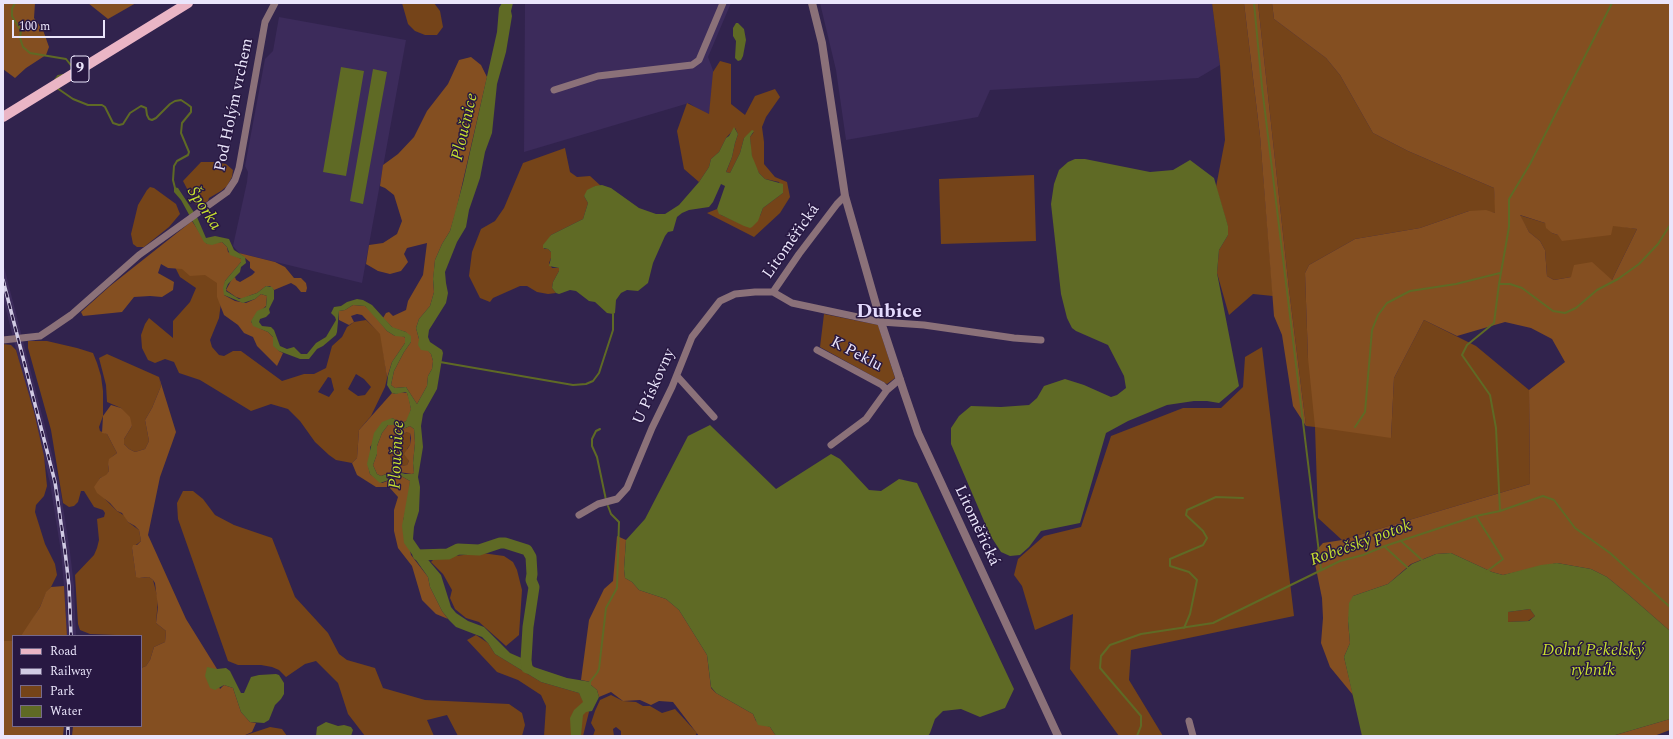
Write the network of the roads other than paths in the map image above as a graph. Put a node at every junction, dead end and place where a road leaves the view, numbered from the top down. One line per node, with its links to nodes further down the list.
1 (188, 3): 6 (main road, 9)
2 (274, 3): 10 (street, Pod Holým vrchem)
3 (723, 3): 5 (street)
4 (812, 3): 7 (street, Litoměřická)
5 (554, 90)
6 (3, 117)
7 (844, 196): 8 (street, Litoměřická); 9 (street, Litoměřická)
8 (773, 292): 9 (street, Litoměřická); 13 (street, U Pískovny)
9 (881, 322): 11 (street, Litoměřická); 14 (street, Litoměřická)
10 (3, 340)
11 (1041, 340)
12 (817, 350): 15 (street, K Peklu)
13 (677, 376): 16 (street); 18 (street, U Pískovny)
14 (900, 379): 15 (street, K Peklu); 20 (street, Litoměřická)
15 (887, 390): 17 (street)
16 (714, 417)
17 (831, 445)
18 (579, 515)
19 (1189, 721): 21 (street)
20 (1058, 736)
21 (1193, 736)

